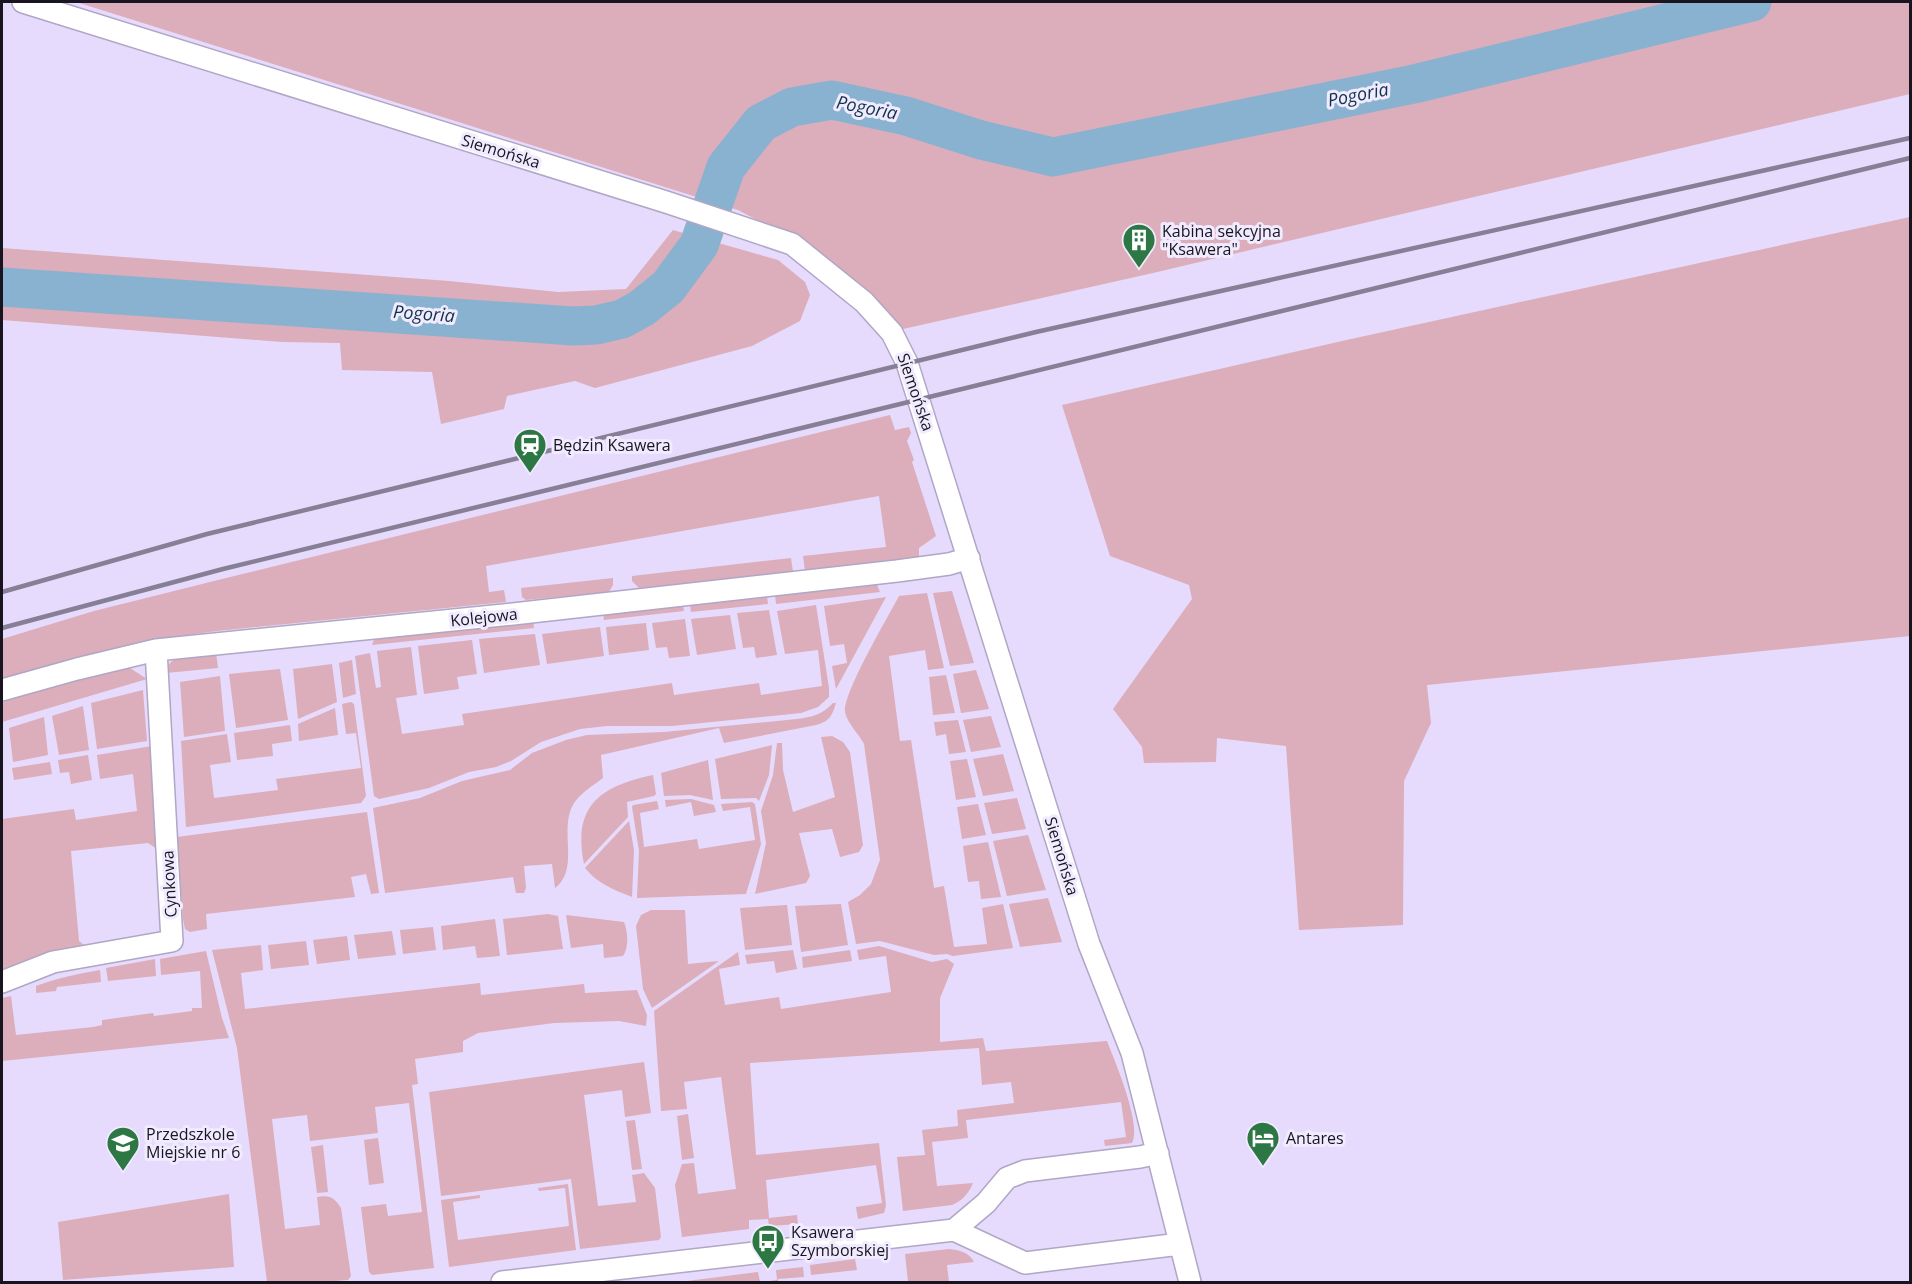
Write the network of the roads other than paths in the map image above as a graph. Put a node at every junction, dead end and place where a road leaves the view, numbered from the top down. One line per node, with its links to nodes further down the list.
1 (23, 2): 2 (street, Siemońska)
2 (969, 558): 3 (street, Kolejowa); 6 (street, Siemońska)
3 (156, 650): 4 (street, Kolejowa); 5 (street, Cynkowa)
4 (2, 690)
5 (2, 982)
6 (1158, 1153): 7 (street); 8 (street, Siemońska)
7 (954, 1230): 8 (street); 9 (street)
8 (1180, 1244): 10 (street, Siemońska)
9 (501, 1282)
10 (1190, 1282)

